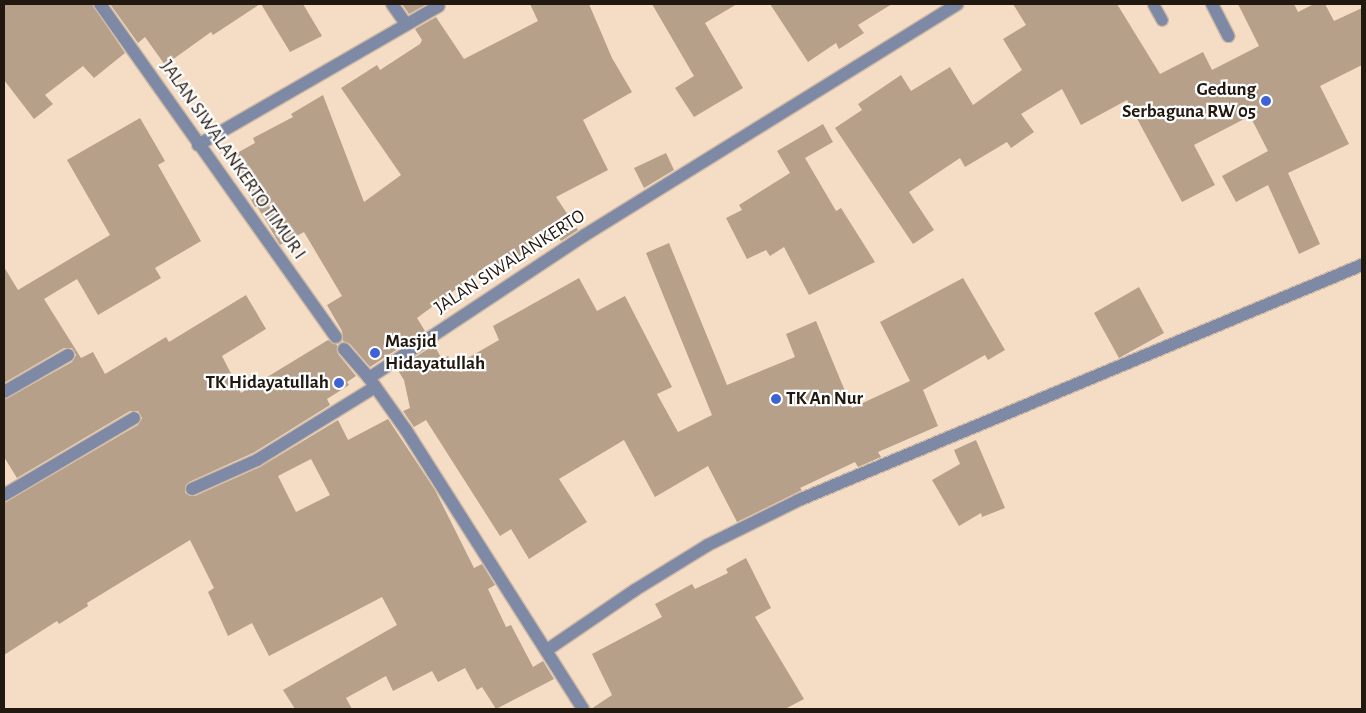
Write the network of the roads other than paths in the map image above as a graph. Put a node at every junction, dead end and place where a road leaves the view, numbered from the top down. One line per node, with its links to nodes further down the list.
1 (100, 4): 10 (street, JALAN SIWALANKERTO TIMUR I)
2 (392, 4): 8 (street)
3 (957, 4): 15 (street, JALAN SIWALANKERTO)
4 (1153, 4): 7 (lane)
5 (1212, 4): 9 (street)
6 (439, 6): 8 (street)
7 (1162, 20)
8 (406, 24): 10 (street)
9 (1228, 36)
10 (198, 145): 12 (street, JALAN SIWALANKERTO TIMUR I)
11 (1362, 264): 20 (street)
12 (336, 337)
13 (344, 349): 15 (street)
14 (68, 355): 16 (street)
15 (372, 382): 18 (street, JALAN SIWALANKERTO); 20 (street)
16 (4, 392)
17 (134, 418): 19 (street)
18 (192, 489)
19 (4, 495)
20 (546, 650): 21 (street)
21 (583, 709)

